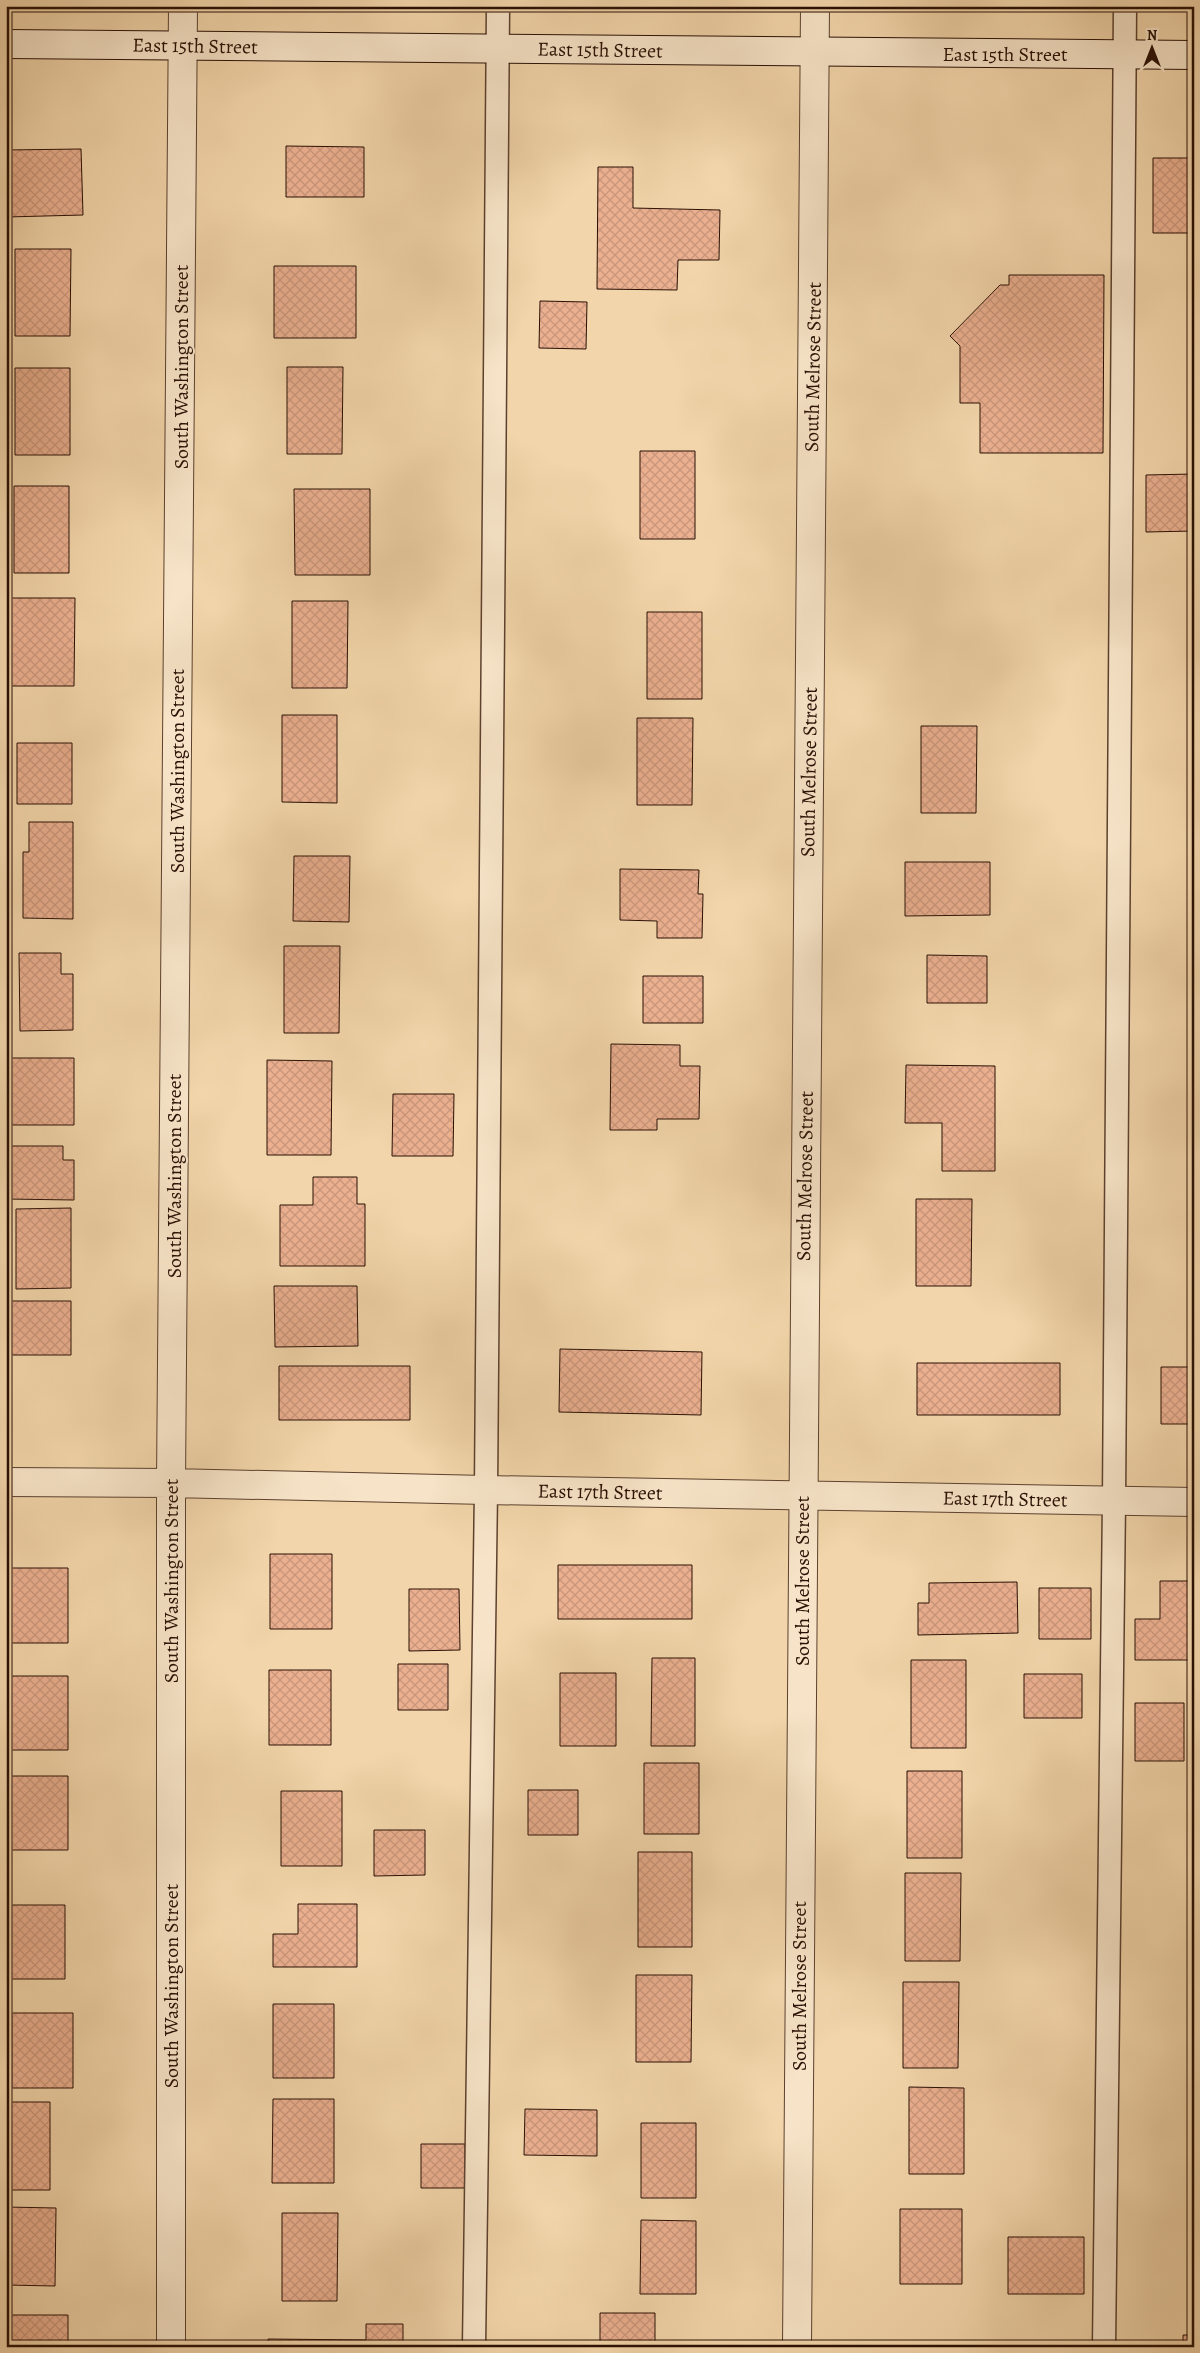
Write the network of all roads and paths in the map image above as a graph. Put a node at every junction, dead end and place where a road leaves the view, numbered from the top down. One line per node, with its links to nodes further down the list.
1 (183, 6): 6 (street, South Washington Street)
2 (498, 6): 7 (lane)
3 (815, 6): 8 (street, South Melrose Street)
4 (1125, 6): 9 (lane)
5 (6, 44): 6 (street, East 15th Street)
6 (184, 45): 7 (street, East 15th Street); 12 (street, South Washington Street)
7 (499, 49): 8 (street, East 15th Street); 13 (lane)
8 (816, 52): 9 (street, East 15th Street); 14 (street, South Melrose Street)
9 (1125, 54): 10 (street, East 15th Street); 15 (lane)
10 (1194, 55)
11 (6, 1482): 12 (street, East 17th Street)
12 (171, 1483): 13 (street, East 17th Street); 17 (street, South Washington Street)
13 (486, 1490): 14 (street, East 17th Street); 18 (lane)
14 (802, 1496): 15 (street, East 17th Street); 19 (street, South Melrose Street)
15 (1114, 1501): 16 (street, East 17th Street); 20 (lane)
16 (1194, 1502)
17 (171, 2347)
18 (474, 2347)
19 (797, 2347)
20 (1104, 2347)

